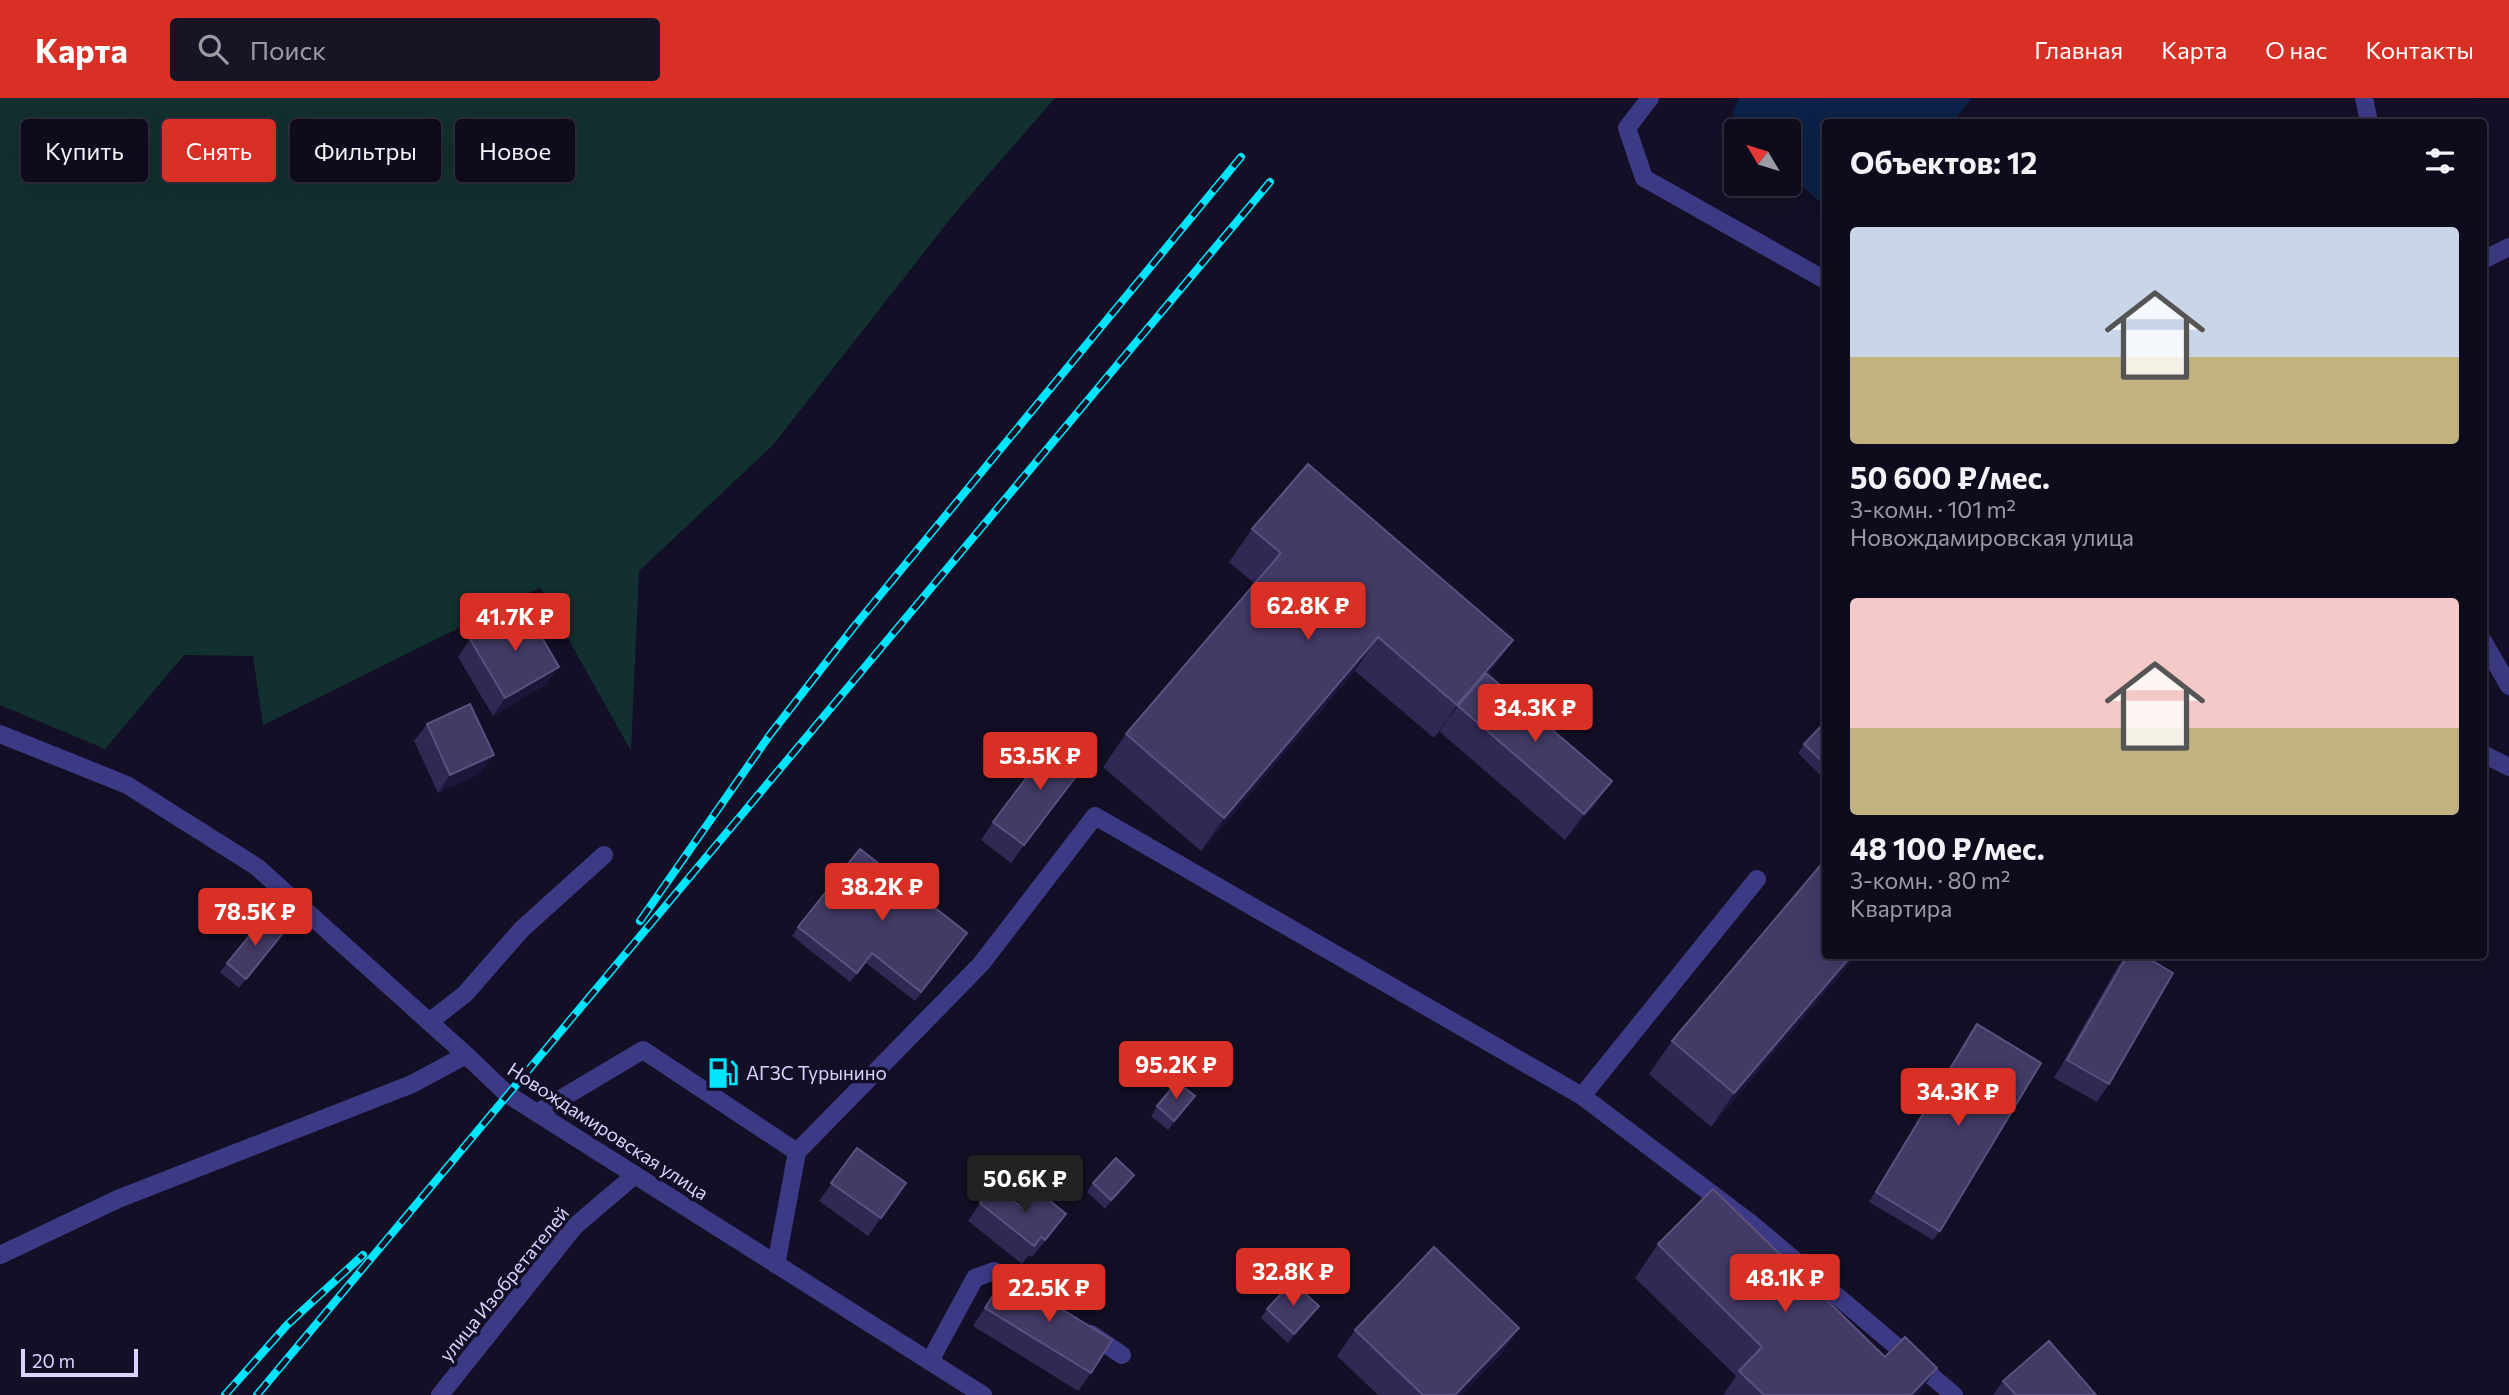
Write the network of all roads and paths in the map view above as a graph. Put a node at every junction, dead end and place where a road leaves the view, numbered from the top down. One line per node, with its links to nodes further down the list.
1 (1650, 98): 6 (street)
2 (2364, 98): 3 (street)
3 (2368, 119)
4 (2509, 247): 5 (street)
5 (2487, 258)
6 (1822, 278)
7 (2487, 648): 8 (street)
8 (2509, 686)
9 (0, 734): 14 (street, Новождамировская улица)
10 (2487, 756): 11 (street)
11 (2509, 767)
12 (604, 855): 14 (street)
13 (1757, 879): 16 (street)
14 (429, 1022): 15 (street, Новождамировская улица)
15 (466, 1055): 17 (street, Новождамировская улица); 20 (street)
16 (1582, 1096): 18 (street); 28 (street)
17 (537, 1113): 18 (street); 19 (street, Новождамировская улица)
18 (797, 1152): 21 (street)
19 (635, 1175): 21 (street, Новождамировская улица); 26 (street, улица Изобретателей)
20 (0, 1255)
21 (776, 1265): 25 (street, Новождамировская улица)
22 (1041, 1301): 25 (street)
23 (1076, 1324): 24 (street)
24 (1122, 1355)
25 (930, 1361): 27 (street, Новождамировская улица)
26 (440, 1395)
27 (984, 1395)
28 (1954, 1395)

